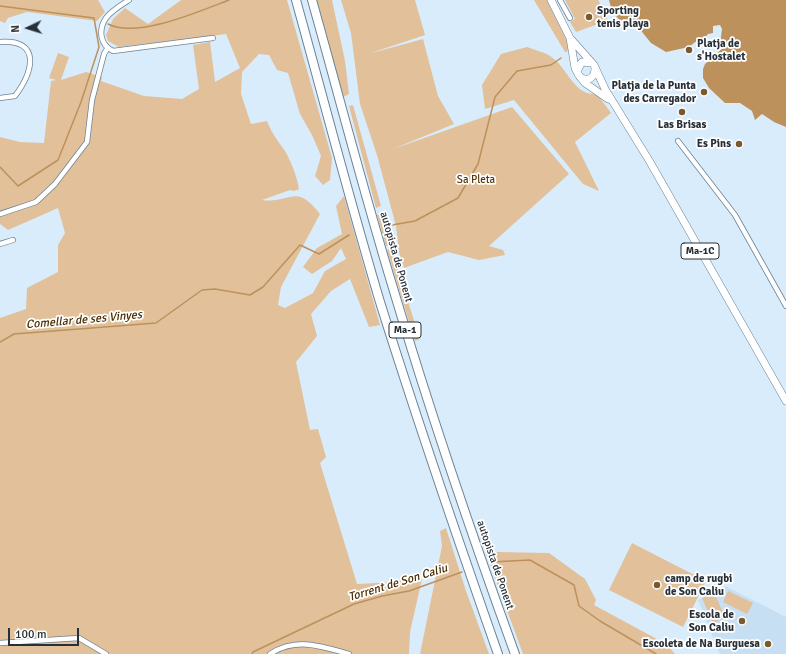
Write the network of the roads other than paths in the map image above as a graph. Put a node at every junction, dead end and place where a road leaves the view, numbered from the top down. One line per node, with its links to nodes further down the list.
1 (129, 0): 10 (street)
2 (296, 0): 25 (highway, Ma-1)
3 (312, 0): 26 (highway, autopista de Ponent / Ma-1)
4 (551, 0): 8 (main road, Ma-1C)
5 (560, 0): 6 (street)
6 (570, 18)
7 (213, 38): 10 (street)
8 (570, 38): 11 (main road, Ma-1C); 12 (main road, Ma-1C)
9 (0, 42): 13 (street)
10 (107, 49): 16 (street)
11 (594, 66): 12 (main road); 12 (main road); 14 (main road, Ma-1C)
12 (579, 74): 14 (main road, Ma-1C)
13 (0, 98)
14 (615, 104): 20 (main road, Ma-1C)
15 (678, 141): 19 (street)
16 (0, 214)
17 (13, 240): 18 (street)
18 (0, 244)
19 (786, 306)
20 (786, 400)
21 (0, 643): 22 (street)
22 (106, 654)
23 (270, 654): 24 (street)
24 (348, 654)
25 (498, 654)
26 (515, 654)

